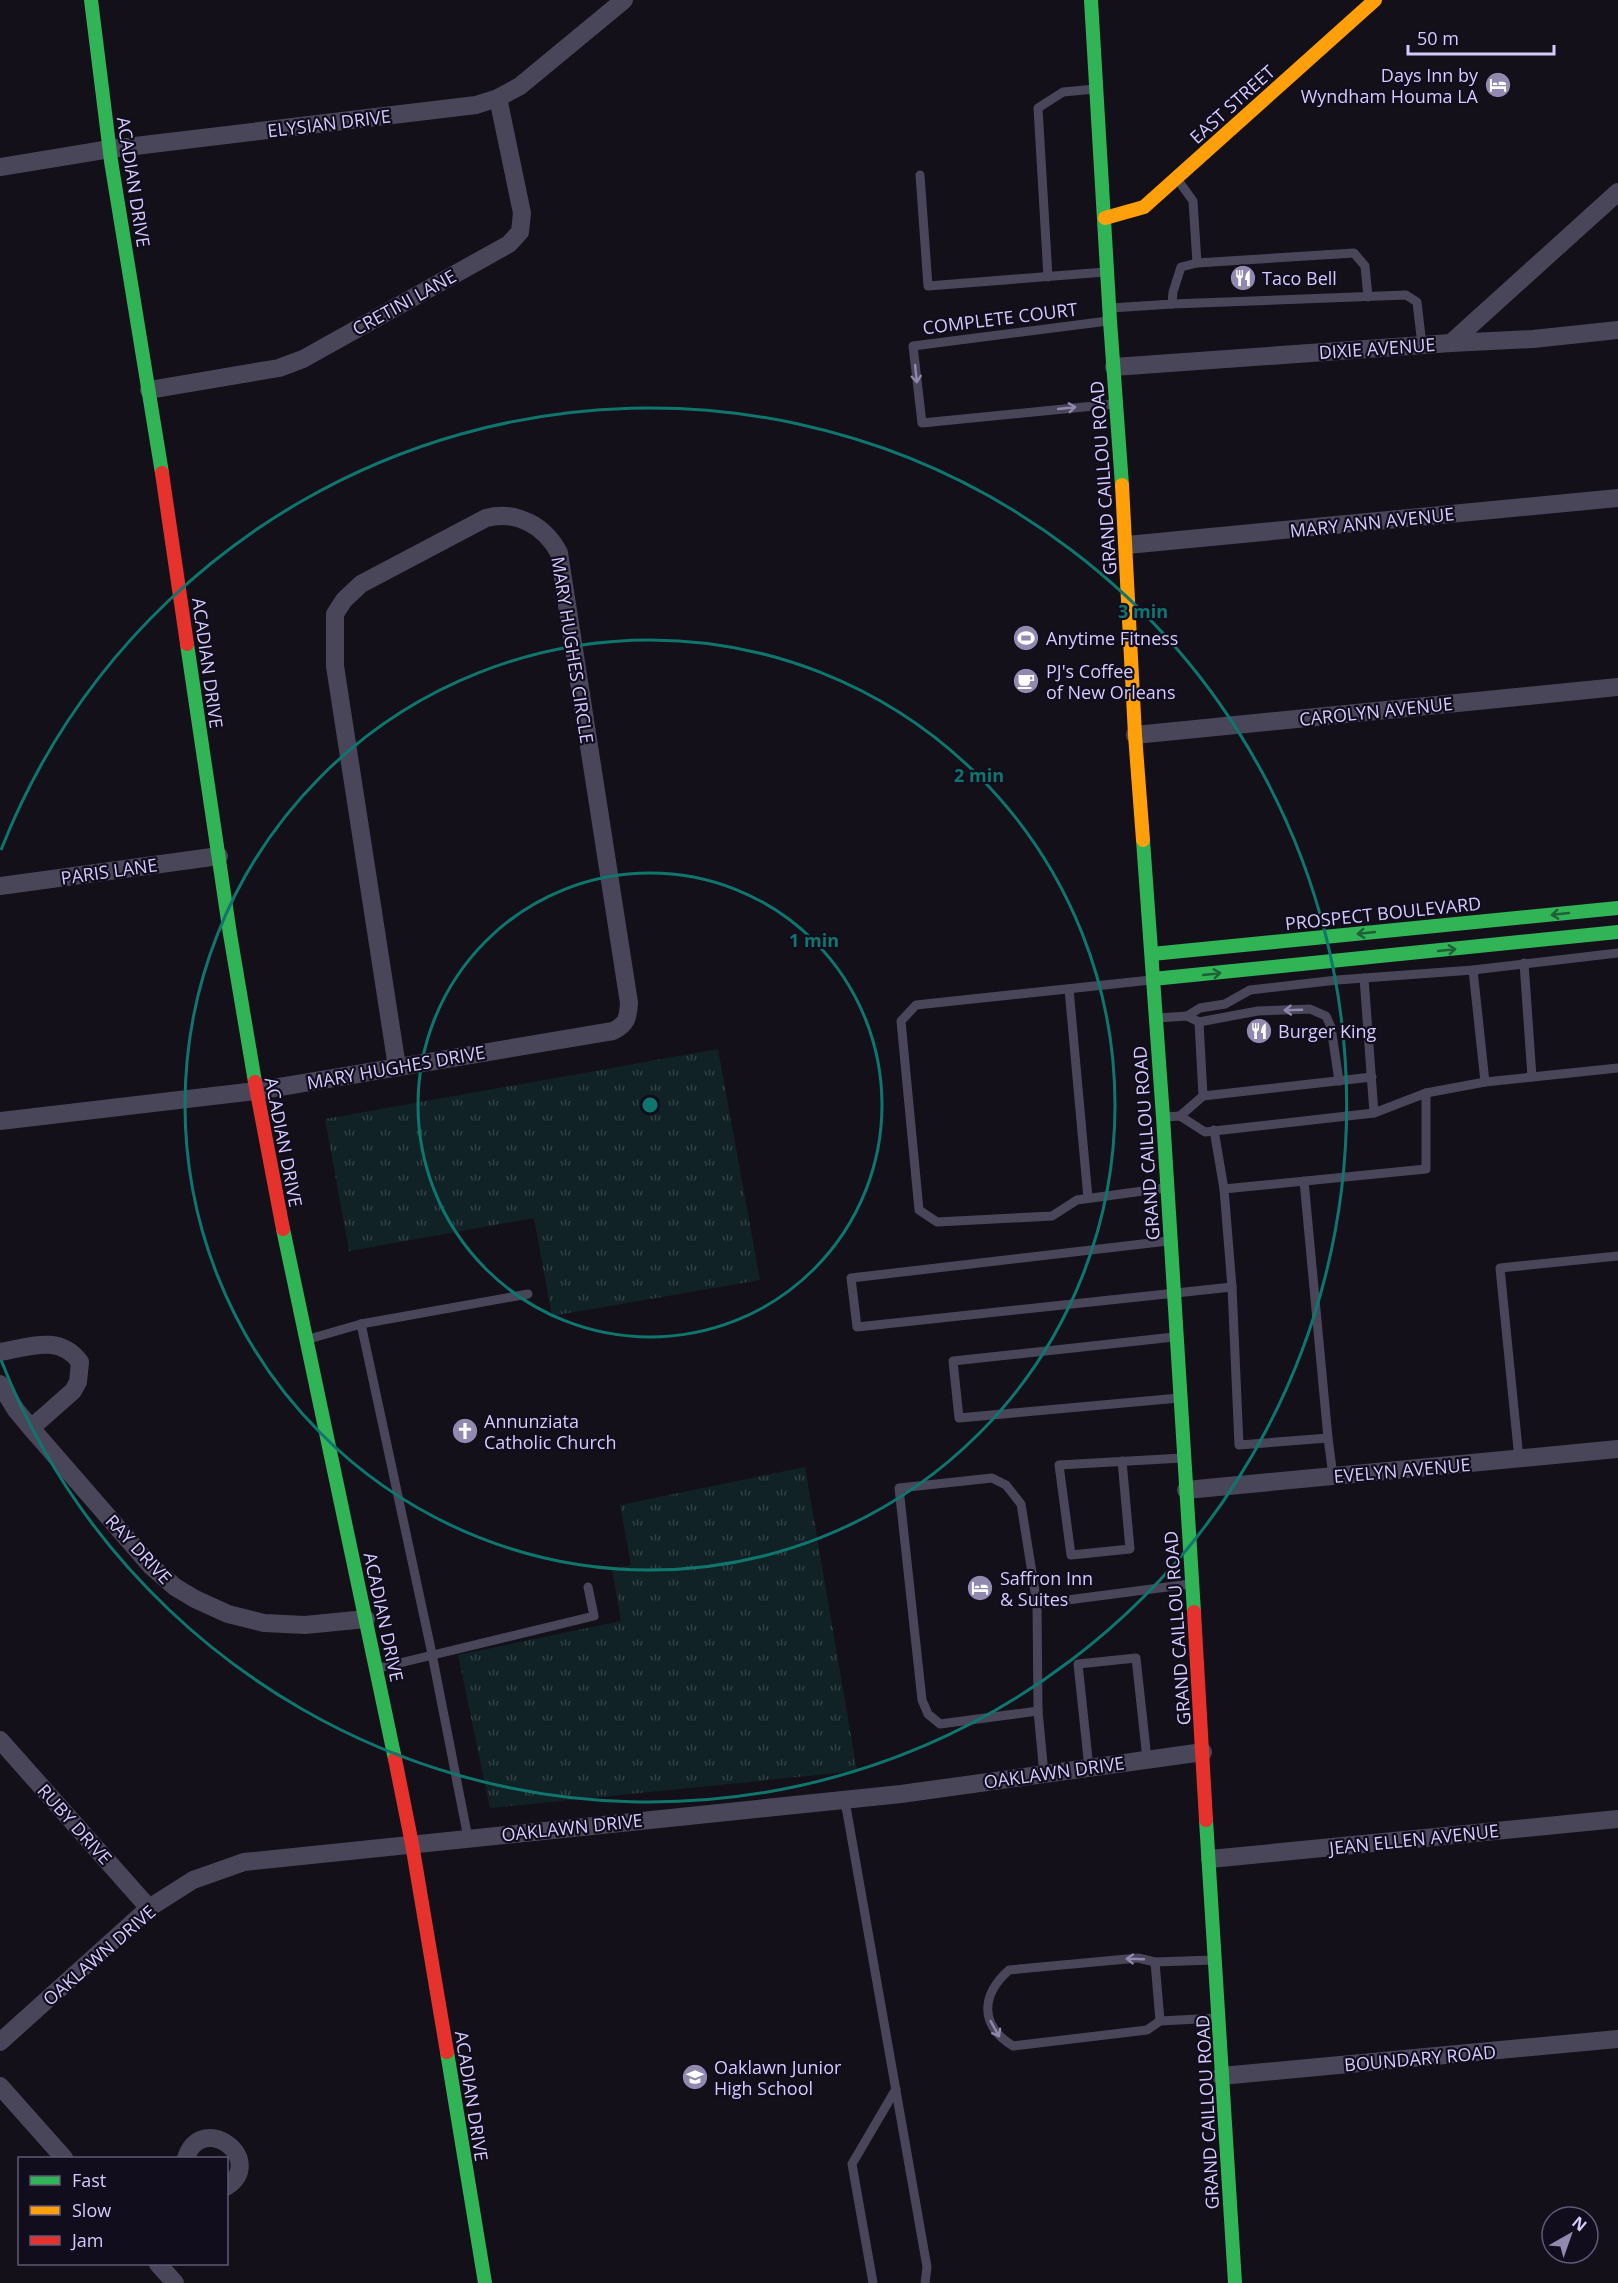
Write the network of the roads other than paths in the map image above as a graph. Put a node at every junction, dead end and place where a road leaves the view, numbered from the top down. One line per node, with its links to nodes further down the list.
1 (91, 0): 7 (main road, ACADIAN DRIVE)
2 (624, 0): 6 (street, ELYSIAN DRIVE)
3 (1091, 0): 5 (main road, GRAND CAILLOU ROAD)
4 (1375, 0): 10 (main road, EAST STREET)
5 (1097, 89): 12 (main road, GRAND CAILLOU ROAD); 15 (lane)
6 (498, 98): 7 (street, ELYSIAN DRIVE); 23 (street, CRETINI LANE)
7 (110, 149): 8 (street, ELYSIAN DRIVE); 23 (main road, ACADIAN DRIVE)
8 (0, 167)
9 (920, 175): 15 (lane)
10 (1177, 178): 12 (main road, EAST STREET); 13 (lane)
11 (1618, 192): 20 (street, DIXIE AVENUE)
12 (1105, 218): 14 (main road, GRAND CAILLOU ROAD)
13 (1197, 263): 16 (lane); 17 (lane)
14 (1108, 272): 15 (lane); 18 (main road, GRAND CAILLOU ROAD)
15 (1048, 277)
16 (1368, 297): 17 (lane); 21 (lane)
17 (1172, 304): 18 (lane)
18 (1110, 314): 22 (main road, GRAND CAILLOU ROAD); 24 (lane, COMPLETE COURT, one-way to 24)
19 (1618, 330): 20 (street)
20 (1451, 343): 21 (street, DIXIE AVENUE)
21 (1422, 345): 22 (street, DIXIE AVENUE)
22 (1114, 367): 24 (main road, GRAND CAILLOU ROAD)
23 (149, 390): 29 (main road, ACADIAN DRIVE)
24 (1116, 404): 26 (main road, GRAND CAILLOU ROAD)
25 (1618, 498): 26 (street, MARY ANN AVENUE)
26 (1126, 545): 28 (main road, GRAND CAILLOU ROAD)
27 (1618, 687): 28 (street, CAROLYN AVENUE)
28 (1135, 735): 34 (main road, GRAND CAILLOU ROAD)
29 (219, 856): 30 (street, PARIS LANE); 54 (main road, ACADIAN DRIVE)
30 (0, 886)
31 (1618, 908): 34 (main road, PROSPECT BOULEVARD, one-way to 34)
32 (1618, 932): 35 (main road, one-way to 32)
33 (1618, 953): 36 (lane)
34 (1152, 954): 41 (main road, GRAND CAILLOU ROAD)
35 (1408, 954): 37 (main road); 39 (lane)
36 (1524, 963): 38 (lane); 51 (lane)
37 (1246, 970): 41 (main road, one-way to 37); 43 (lane)
38 (1473, 970): 39 (lane); 53 (lane)
39 (1411, 975): 40 (lane)
40 (1364, 978): 43 (lane); 50 (lane)
41 (1153, 979): 42 (lane); 45 (main road, GRAND CAILLOU ROAD)
42 (1069, 989): 65 (lane); 65 (lane)
43 (1250, 990): 44 (lane)
44 (1187, 1016): 45 (lane); 46 (lane)
45 (1156, 1018): 59 (main road, GRAND CAILLOU ROAD)
46 (1199, 1022): 52 (lane, one-way to 46); 56 (lane)
47 (613, 1031): 48 (street, MARY HUGHES DRIVE); 48 (street, MARY HUGHES CIRCLE)
48 (398, 1067): 54 (street, MARY HUGHES DRIVE)
49 (1618, 1068): 51 (lane)
50 (1372, 1077): 52 (lane); 57 (lane)
51 (1532, 1077): 53 (lane)
52 (1339, 1081): 56 (lane)
53 (1485, 1083): 55 (lane)
54 (256, 1091): 60 (street, MARY HUGHES DRIVE); 73 (main road, ACADIAN DRIVE)
55 (1425, 1093): 57 (lane); 62 (lane)
56 (1203, 1096): 58 (lane)
57 (1374, 1113): 61 (lane)
58 (1180, 1116): 59 (lane); 61 (lane)
59 (1163, 1117): 63 (main road, GRAND CAILLOU ROAD)
60 (0, 1120)
61 (1215, 1130): 64 (lane)
62 (1304, 1181): 64 (lane); 78 (lane)
63 (1167, 1188): 65 (lane); 66 (main road, GRAND CAILLOU ROAD)
64 (1224, 1188): 68 (lane)
65 (1088, 1198)
66 (1170, 1241): 70 (main road, GRAND CAILLOU ROAD); 70 (lane)
67 (1618, 1256): 81 (lane)
68 (1232, 1287): 70 (lane); 78 (lane)
69 (528, 1294): 71 (lane)
70 (1174, 1295): 72 (main road, GRAND CAILLOU ROAD)
71 (361, 1324): 73 (lane); 89 (lane)
72 (1176, 1337): 76 (main road, GRAND CAILLOU ROAD); 76 (lane)
73 (306, 1339): 88 (main road, ACADIAN DRIVE)
74 (0, 1352): 77 (street)
75 (0, 1384): 77 (street, RAY DRIVE)
76 (1180, 1398): 80 (main road, GRAND CAILLOU ROAD)
77 (31, 1428): 88 (street, RAY DRIVE)
78 (1328, 1438): 83 (lane)
79 (1618, 1449): 81 (street, EVELYN AVENUE)
80 (1184, 1457): 82 (lane); 84 (main road, GRAND CAILLOU ROAD)
81 (1519, 1459): 83 (street, EVELYN AVENUE)
82 (1122, 1461): 82 (lane)
83 (1333, 1476): 84 (street, EVELYN AVENUE)
84 (1186, 1490): 85 (main road, GRAND CAILLOU ROAD)
85 (1192, 1583): 87 (lane); 93 (main road, GRAND CAILLOU ROAD)
86 (588, 1587): 89 (lane)
87 (1037, 1604): 91 (lane); 91 (lane)
88 (366, 1619): 90 (main road, ACADIAN DRIVE)
89 (432, 1654): 90 (lane); 99 (lane)
90 (376, 1668): 100 (main road, ACADIAN DRIVE)
91 (1038, 1711): 96 (lane)
92 (0, 1740): 102 (street, RUBY DRIVE)
93 (1203, 1752): 94 (street, OAKLAWN DRIVE); 101 (main road, GRAND CAILLOU ROAD)
94 (1147, 1760): 95 (street, OAKLAWN DRIVE); 95 (lane)
95 (1089, 1768): 96 (street, OAKLAWN DRIVE)
96 (1044, 1774): 97 (street, OAKLAWN DRIVE)
97 (843, 1800): 99 (street, OAKLAWN DRIVE); 111 (lane)
98 (1618, 1820): 101 (street, JEAN ELLEN AVENUE)
99 (468, 1838): 100 (street, OAKLAWN DRIVE)
100 (412, 1844): 102 (street, OAKLAWN DRIVE); 117 (main road, ACADIAN DRIVE)
101 (1210, 1859): 103 (main road, GRAND CAILLOU ROAD)
102 (149, 1908): 108 (street, OAKLAWN DRIVE)
103 (1214, 1960): 104 (lane); 105 (main road, GRAND CAILLOU ROAD)
104 (1155, 1962): 106 (lane); 106 (lane, one-way to 106)
105 (1220, 2018): 106 (lane); 109 (main road, GRAND CAILLOU ROAD)
106 (1160, 2021)
107 (1618, 2039): 109 (street, BOUNDARY ROAD)
108 (0, 2042)
109 (1221, 2076): 120 (main road, GRAND CAILLOU ROAD)
110 (0, 2086): 112 (street)
111 (896, 2089): 118 (lane); 119 (lane)
112 (63, 2157)
113 (187, 2157): 114 (street)
114 (228, 2185)
115 (159, 2265): 116 (street)
116 (175, 2283)
117 (485, 2283)
118 (873, 2283)
119 (925, 2283)
120 (1235, 2283)

